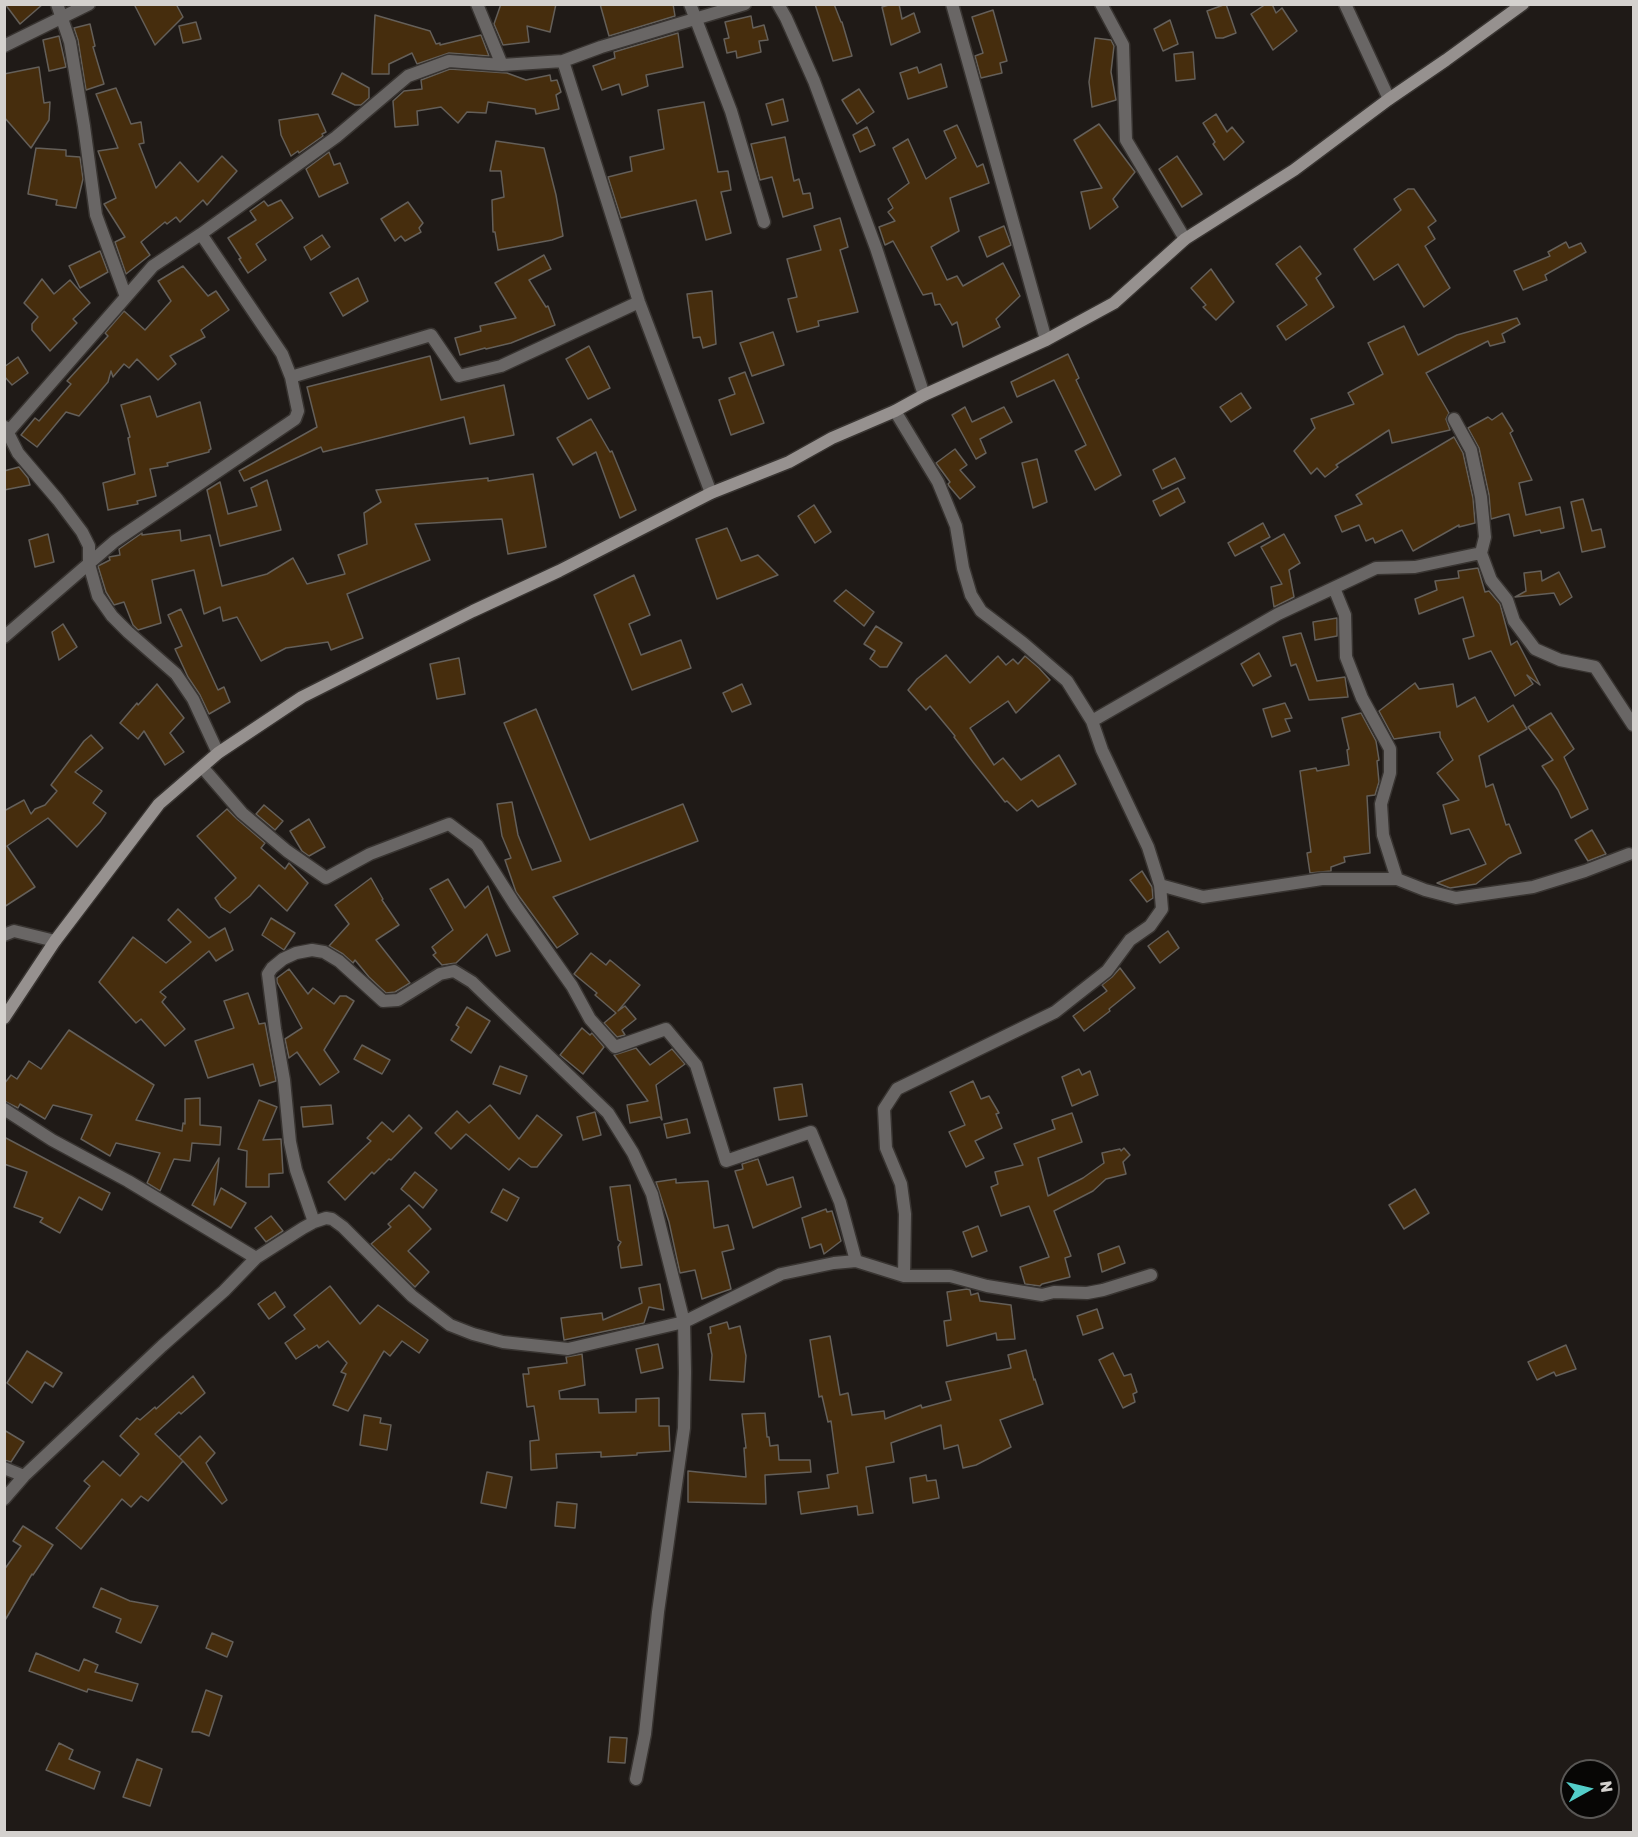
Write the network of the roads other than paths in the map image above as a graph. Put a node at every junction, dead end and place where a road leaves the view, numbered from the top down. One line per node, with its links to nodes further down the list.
1 (57, 4): 11 (street)
2 (89, 4): 11 (street)
3 (477, 4): 15 (street)
4 (690, 4): 12 (street)
5 (745, 4): 12 (street)
6 (778, 4): 24 (street)
7 (952, 4): 22 (street)
8 (1101, 4): 19 (street)
9 (1345, 4): 16 (street)
10 (1522, 4): 16 (main road)
11 (63, 18): 13 (street); 20 (street)
12 (695, 20): 14 (street); 17 (street)
13 (4, 46)
14 (563, 61): 15 (street); 21 (street)
15 (502, 65): 18 (street)
16 (1389, 99): 19 (main road)
17 (764, 222)
18 (201, 234): 20 (street); 23 (street)
19 (1185, 239): 22 (main road)
20 (126, 297): 27 (street)
21 (639, 302): 23 (street); 30 (street)
22 (1046, 340): 24 (main road)
23 (291, 377): 32 (street)
24 (924, 395): 25 (main road)
25 (895, 411): 30 (main road); 35 (street)
26 (1454, 419): 31 (street)
27 (6, 429): 28 (street)
28 (18, 453): 29 (street); 32 (street)
29 (4, 455)
30 (711, 493): 37 (main road)
31 (1481, 553): 33 (street); 36 (street)
32 (89, 564): 34 (street); 37 (street)
33 (1334, 588): 35 (street); 40 (street)
34 (4, 637)
35 (1092, 721): 41 (street)
36 (1633, 725)
37 (218, 753): 38 (main road)
38 (203, 768): 43 (main road); 48 (street)
39 (1629, 854): 40 (street)
40 (1397, 879): 41 (street)
41 (1160, 885): 50 (street)
42 (4, 935): 43 (street)
43 (55, 941): 44 (main road)
44 (4, 1018)
45 (4, 1109): 47 (street)
46 (314, 1222): 47 (street); 51 (street); 51 (street)
47 (256, 1258): 53 (street)
48 (856, 1261): 50 (street); 51 (street)
49 (1151, 1275): 50 (street)
50 (904, 1276)
51 (684, 1322): 55 (street)
52 (4, 1468): 53 (street)
53 (24, 1476): 54 (street)
54 (4, 1499)
55 (636, 1779)

